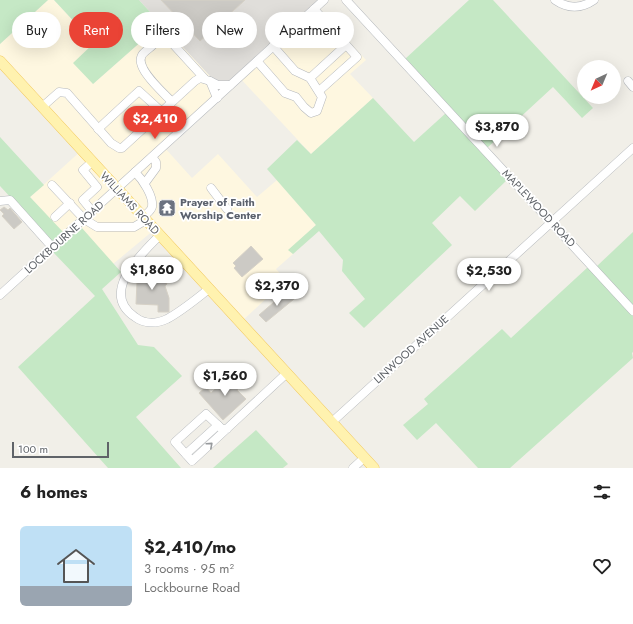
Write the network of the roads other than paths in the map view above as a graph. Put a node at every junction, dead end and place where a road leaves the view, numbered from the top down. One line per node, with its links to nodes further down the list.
1 (324, 0): 5 (street, LOCKBOURNE ROAD)
2 (346, 0): 38 (street, MAPLEWOOD ROAD)
3 (555, 0): 4 (street)
4 (594, 0)
5 (314, 9): 6 (street, LOCKBOURNE ROAD); 7 (street)
6 (310, 12)
7 (317, 12)
8 (272, 48): 13 (street, LOCKBOURNE ROAD)
9 (276, 48): 14 (street)
10 (343, 48): 14 (street)
11 (349, 48): 17 (street)
12 (0, 61): 20 (main road, WILLIAMS ROAD)
13 (257, 61): 16 (street, LOCKBOURNE ROAD); 17 (street)
14 (310, 78): 17 (street)
15 (207, 80): 16 (street); 18 (street); 19 (street); 19 (street)
16 (230, 85): 18 (street, LOCKBOURNE ROAD)
17 (319, 91)
18 (217, 98): 24 (street, LOCKBOURNE ROAD)
19 (172, 102): 21 (street)
20 (42, 107): 22 (street); 25 (main road, WILLIAMS ROAD)
21 (162, 112): 22 (street); 22 (street)
22 (98, 129)
23 (633, 148): 38 (street, LINWOOD AVENUE)
24 (152, 156): 26 (street, LOCKBOURNE ROAD); 27 (street)
25 (92, 162): 30 (main road, WILLIAMS ROAD); 34 (street)
26 (135, 172): 27 (street); 30 (street, LOCKBOURNE ROAD)
27 (145, 183): 36 (street)
28 (52, 185): 32 (street)
29 (212, 188): 33 (street)
30 (117, 189): 34 (street, LOCKBOURNE ROAD); 36 (main road, WILLIAMS ROAD)
31 (0, 201): 40 (street)
32 (70, 203): 35 (street); 37 (street)
33 (227, 209)
34 (92, 211): 37 (street, LOCKBOURNE ROAD)
35 (55, 217)
36 (145, 218): 37 (street); 39 (main road, WILLIAMS ROAD)
37 (84, 219): 40 (street, LOCKBOURNE ROAD)
38 (551, 221): 43 (street, MAPLEWOOD ROAD); 45 (street, LINWOOD AVENUE)
39 (160, 235): 41 (main road, WILLIAMS ROAD); 41 (street)
40 (53, 248): 42 (street, LOCKBOURNE ROAD)
41 (209, 289): 44 (main road, WILLIAMS ROAD)
42 (0, 295)
43 (633, 311)
44 (287, 373): 45 (main road, WILLIAMS ROAD); 47 (street)
45 (332, 422): 49 (main road, WILLIAMS ROAD)
46 (218, 425): 47 (street); 48 (street); 48 (street)
47 (227, 429): 48 (street, one-way to 47)
48 (189, 458)
49 (364, 458): 50 (street); 51 (main road, WILLIAMS ROAD)
50 (353, 468)
51 (374, 468)

